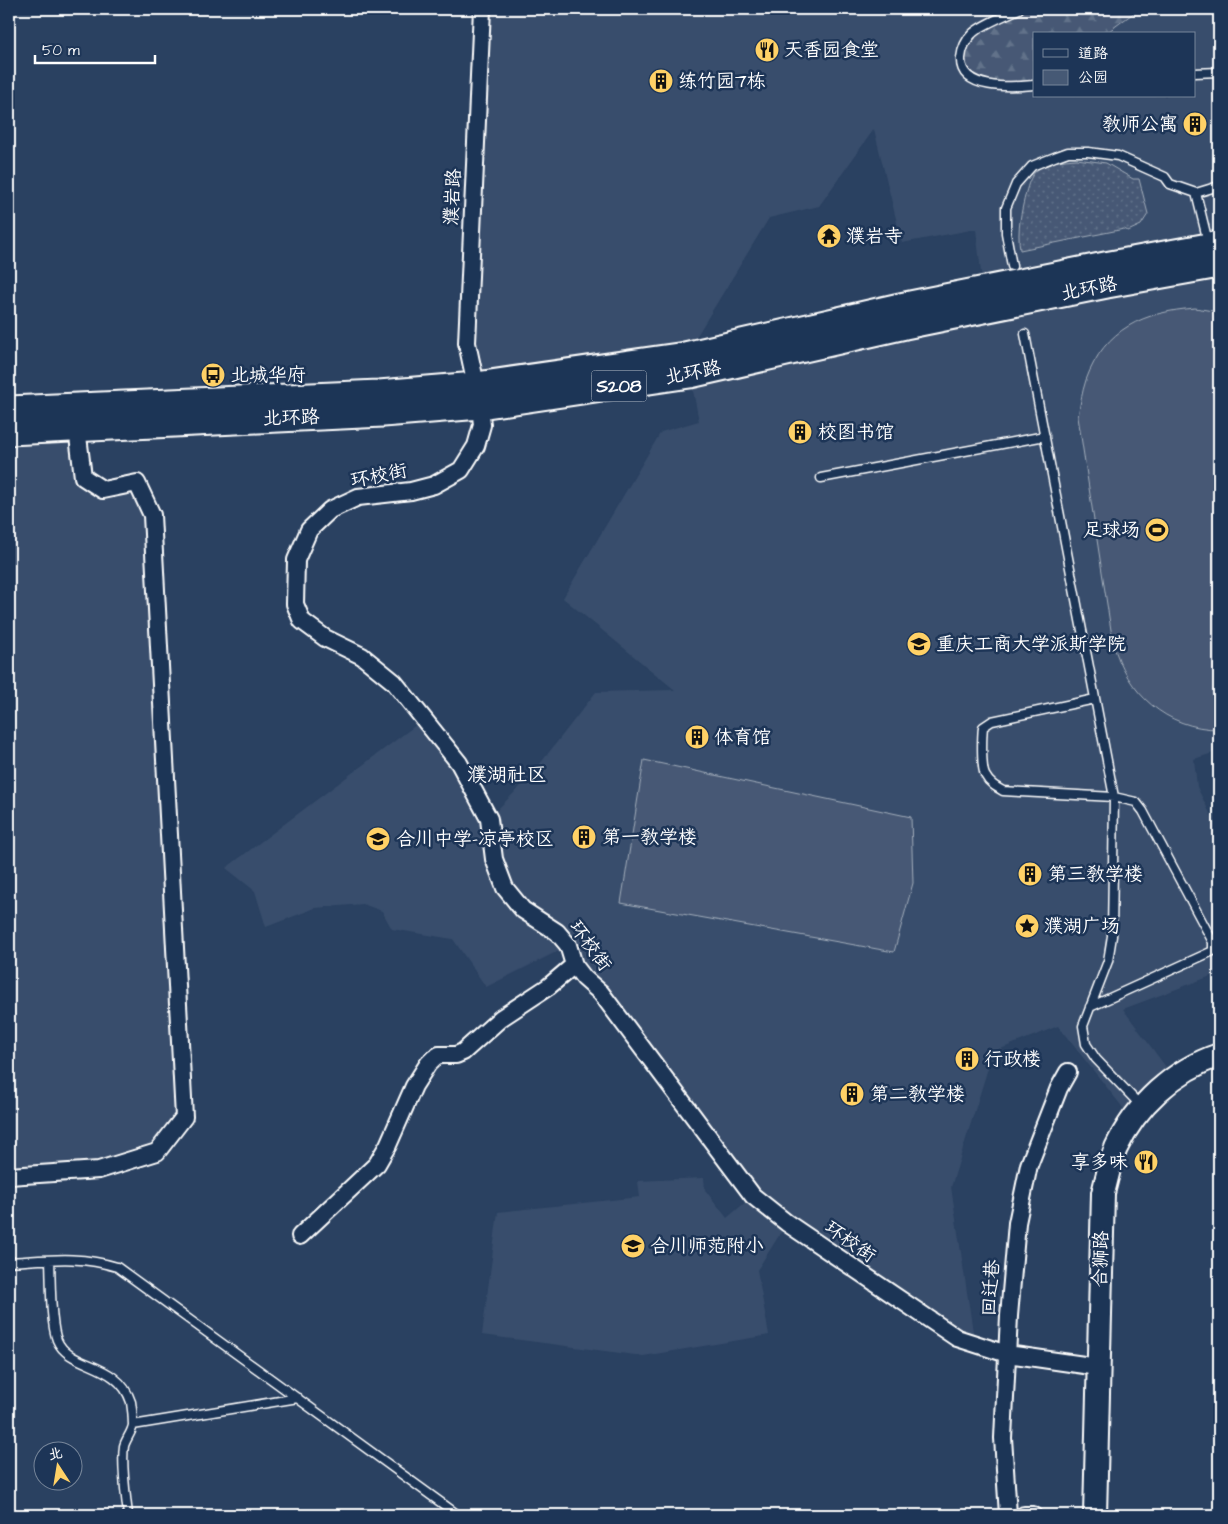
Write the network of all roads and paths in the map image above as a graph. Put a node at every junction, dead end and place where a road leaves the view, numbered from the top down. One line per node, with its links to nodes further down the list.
1 (482, 9): 11 (street, 濮岩路)
2 (1019, 9): 5 (lane)
3 (1219, 72): 4 (lane)
4 (1196, 74)
5 (1033, 85)
6 (1219, 186): 7 (lane)
7 (1196, 193): 8 (lane); 9 (lane)
8 (1216, 252): 11 (main road, 北环路 / S208)
9 (1012, 266)
10 (1025, 334): 15 (lane)
11 (478, 396): 12 (main road, 北环路 / S208); 13 (main road, 北环路 / S208); 19 (street, 环校街)
12 (9, 409)
13 (77, 428): 14 (main road, 北环路 / S208); 24 (street)
14 (9, 432)
15 (1045, 436): 16 (lane); 17 (lane)
16 (821, 478)
17 (1095, 699): 18 (lane); 18 (lane)
18 (1114, 797): 20 (lane); 20 (lane)
19 (574, 965): 25 (street); 28 (street, 环校街)
20 (1090, 1007): 23 (lane)
21 (1219, 1055): 23 (main road, 合狮路)
22 (1068, 1072): 28 (street, 回迁巷)
23 (1143, 1107): 29 (main road, 合狮路)
24 (9, 1176)
25 (300, 1236)
26 (50, 1260): 27 (lane); 30 (lane); 31 (lane)
27 (9, 1262)
28 (1007, 1354): 29 (street, 环校街); 35 (street, 回迁巷)
29 (1098, 1366): 32 (main road, 合狮路)
30 (298, 1398): 31 (lane); 34 (lane)
31 (133, 1425): 33 (lane)
32 (1094, 1510)
33 (128, 1515)
34 (458, 1515)
35 (1008, 1515)
36 (1024, 1515): 37 (street)
37 (1033, 1515)

